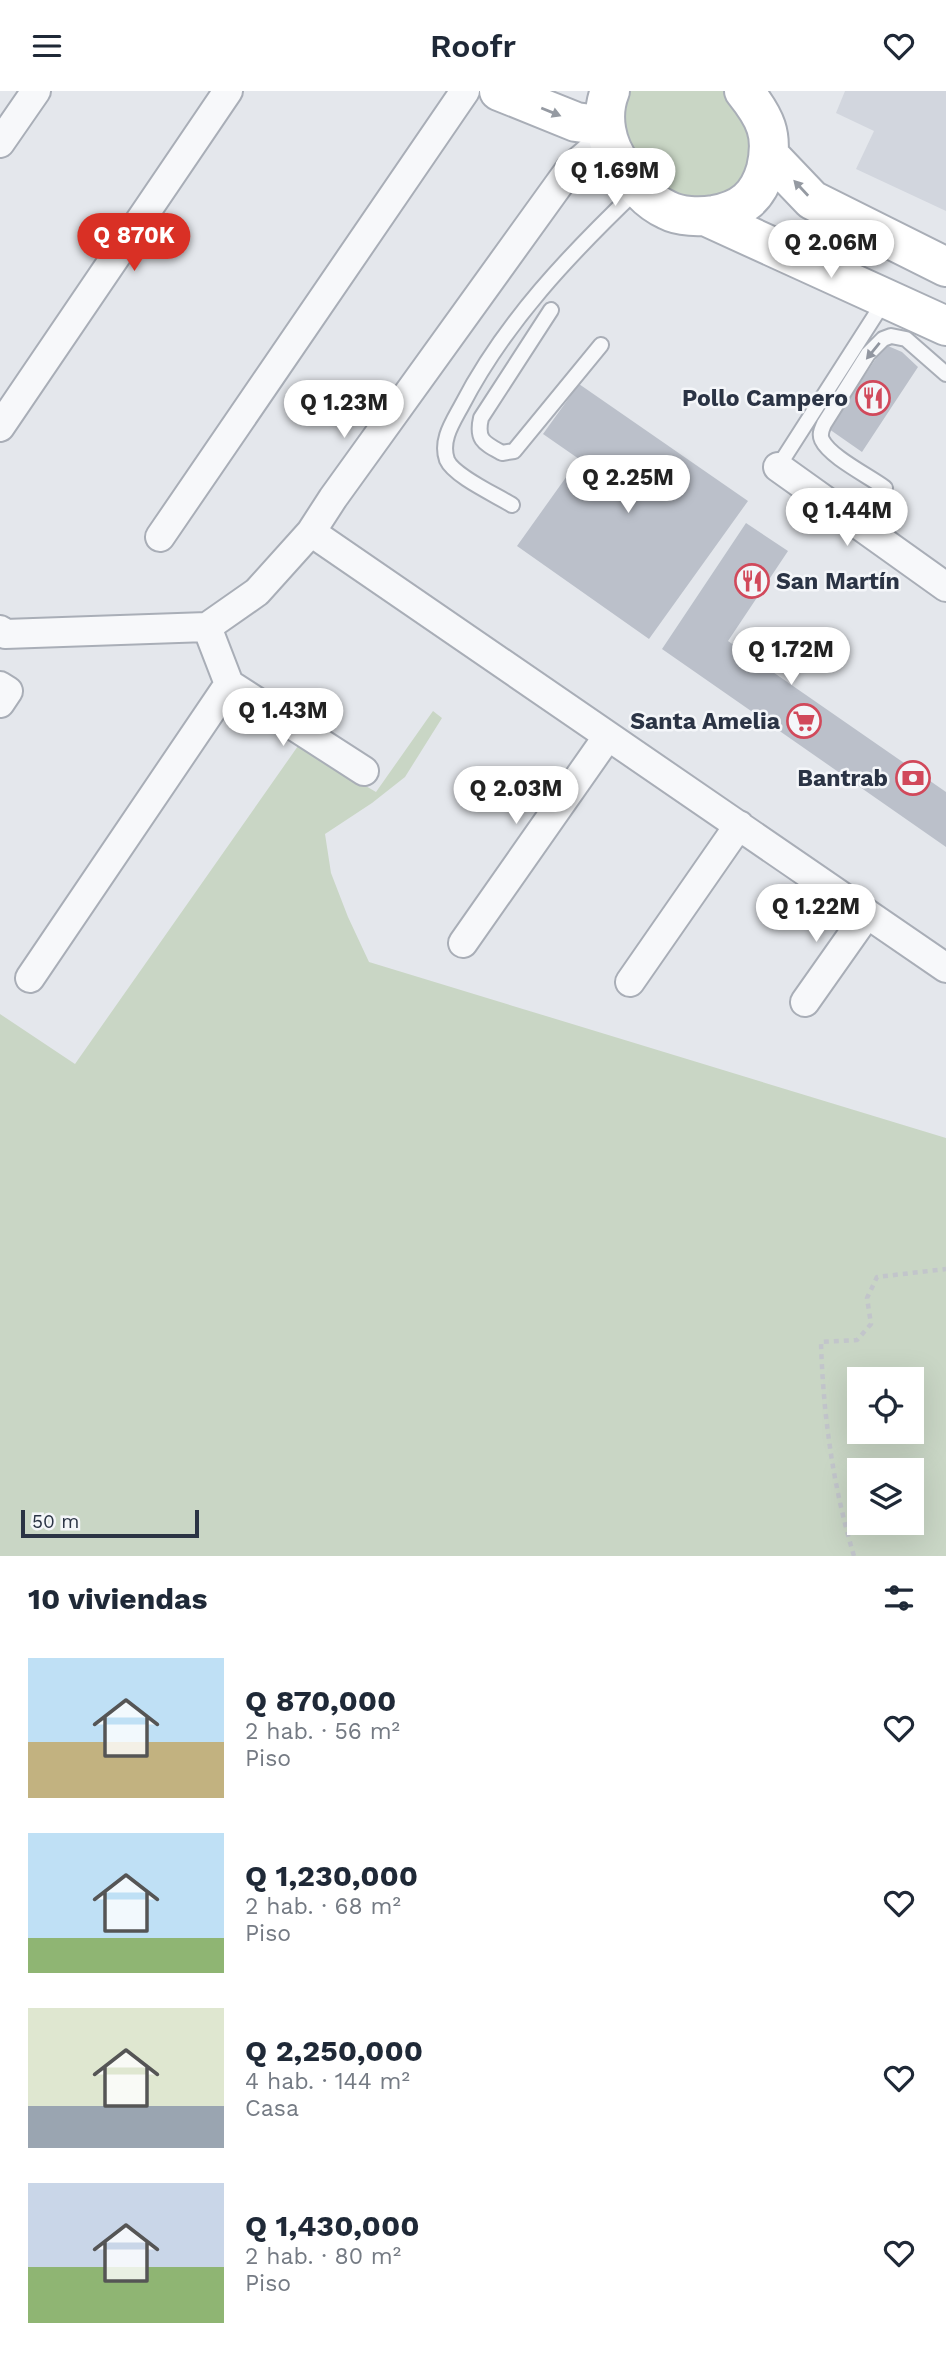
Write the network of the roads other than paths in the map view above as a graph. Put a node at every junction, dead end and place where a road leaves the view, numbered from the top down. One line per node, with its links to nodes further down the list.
1 (36, 91): 7 (street)
2 (228, 91): 18 (street)
3 (465, 91): 23 (street)
4 (499, 91): 6 (main road, one-way to 6)
5 (744, 91): 8 (main road)
6 (607, 118): 9 (main road); 22 (street)
7 (5, 124)
8 (770, 156): 10 (main road); 11 (main road, one-way to 8)
9 (638, 189): 10 (main road); 21 (lane)
10 (721, 213): 12 (main road); 13 (main road)
11 (946, 267)
12 (946, 298)
13 (886, 299): 15 (main road); 19 (lane)
14 (551, 310): 16 (lane)
15 (946, 326)
16 (601, 345)
17 (946, 373): 20 (lane, one-way to 20)
18 (0, 427)
19 (778, 467): 24 (street)
20 (885, 488)
21 (512, 505)
22 (311, 532): 25 (street); 30 (street)
23 (160, 537)
24 (946, 587)
25 (207, 627): 26 (street); 27 (street)
26 (0, 630)
27 (229, 684): 31 (street); 36 (street)
28 (0, 686): 29 (street)
29 (0, 703)
30 (608, 736): 32 (street); 34 (street)
31 (364, 771)
32 (739, 825): 33 (street); 37 (street)
33 (867, 914): 35 (street); 38 (street)
34 (463, 943)
35 (946, 968)
36 (30, 978)
37 (630, 982)
38 (805, 1002)

